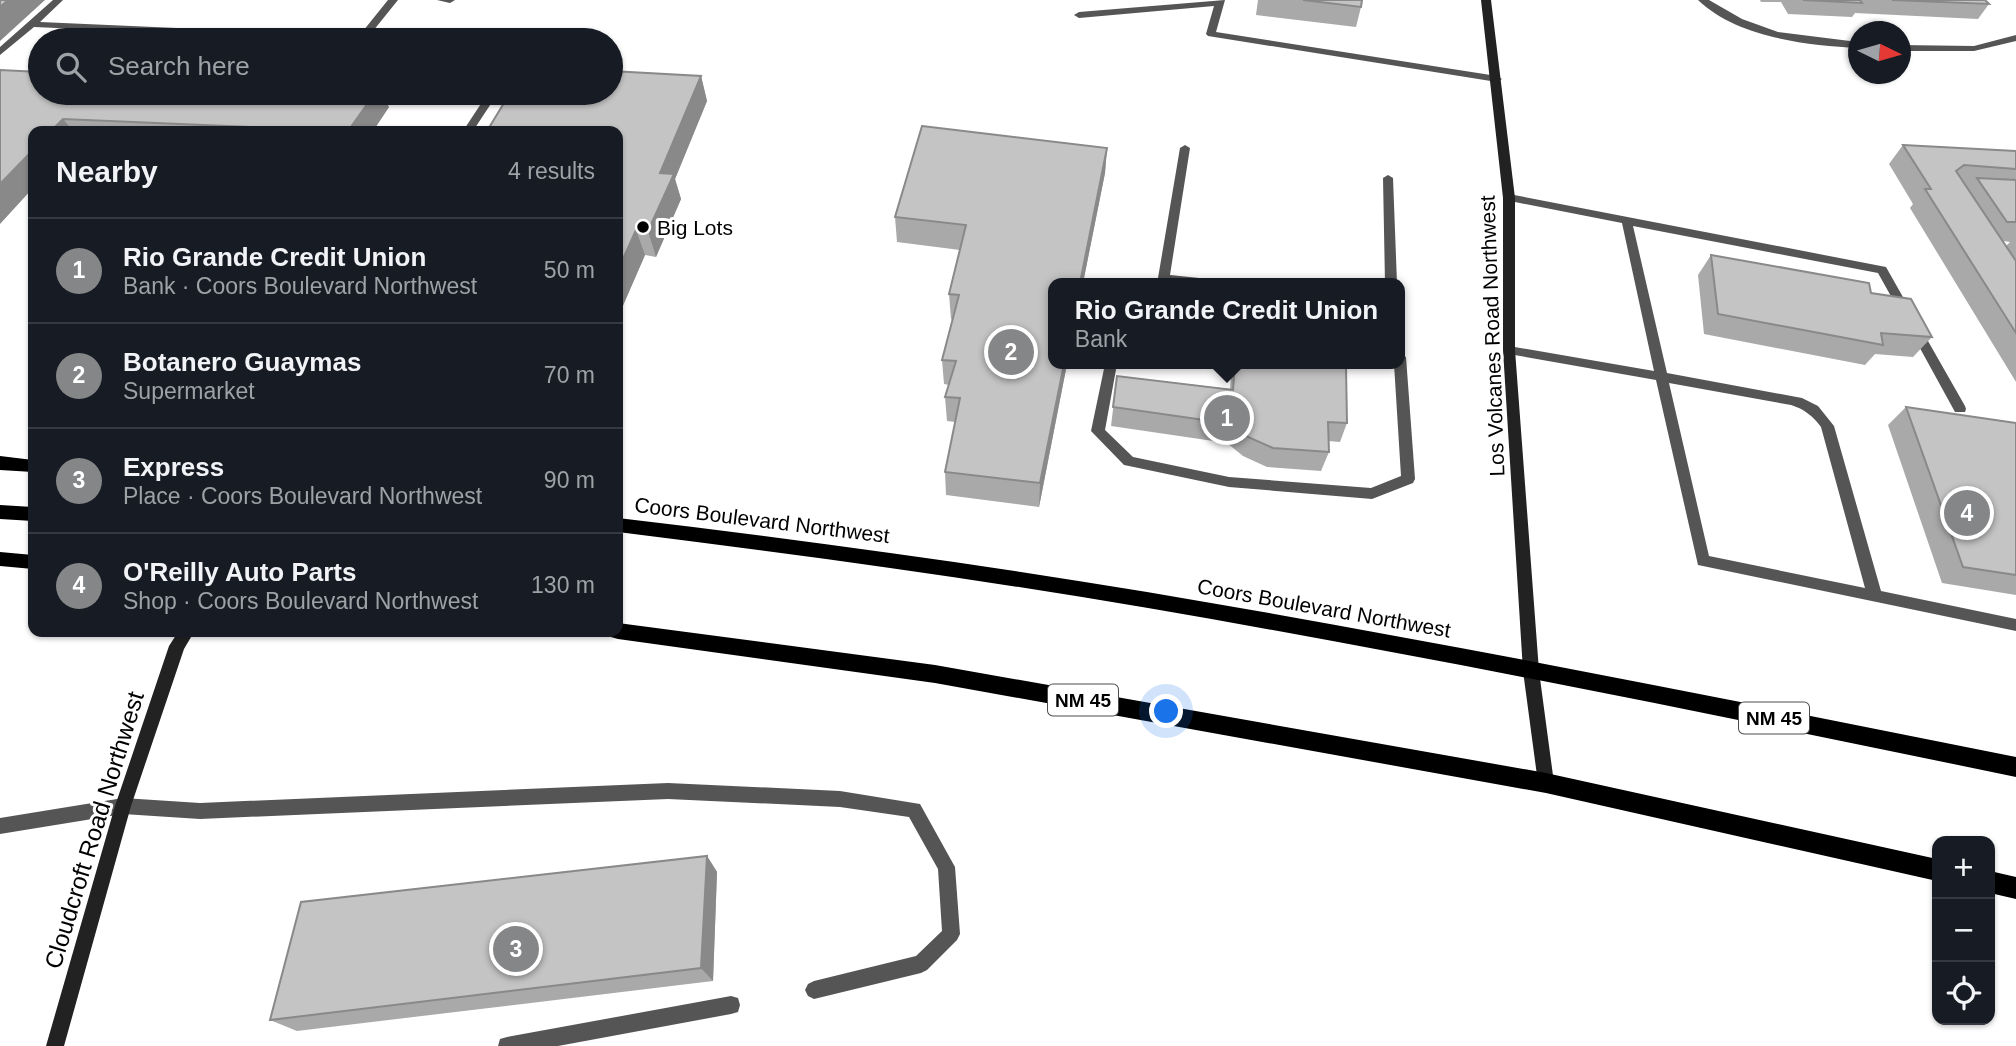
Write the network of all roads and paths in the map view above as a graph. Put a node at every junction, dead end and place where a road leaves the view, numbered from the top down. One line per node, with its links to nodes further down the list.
1 (58, 0): 9 (street)
2 (393, 0): 11 (street)
3 (442, 0): 4 (street)
4 (450, 0)
5 (1486, 0): 16 (street, Los Volcanes Road Northwest)
6 (1703, 0): 13 (street)
7 (1220, 1): 8 (street); 16 (street)
8 (1079, 15)
9 (32, 24): 10 (street); 15 (street)
10 (120, 28)
11 (371, 28)
12 (2016, 38): 14 (street)
13 (1848, 44)
14 (1911, 48)
15 (0, 52)
16 (1497, 79): 21 (street, Los Volcanes Road Northwest)
17 (485, 105): 18 (street)
18 (471, 126)
19 (1185, 148): 23 (street)
20 (1388, 178): 24 (street)
21 (1509, 198): 22 (street); 25 (street, Los Volcanes Road Northwest)
22 (1628, 222): 28 (street); 29 (street)
23 (1163, 278)
24 (1391, 278)
25 (1509, 350): 28 (street); 41 (street, Los Volcanes Road Northwest)
26 (1110, 369): 27 (street)
27 (1401, 369)
28 (1662, 377): 37 (street); 37 (street)
29 (1960, 409)
30 (0, 463): 31 (main road)
31 (28, 466)
32 (0, 512): 33 (main road)
33 (28, 514)
34 (623, 526): 41 (main road, Coors Boulevard Northwest / NM 45)
35 (0, 559): 36 (main road)
36 (28, 562)
37 (1875, 596): 38 (street)
38 (2016, 625)
39 (623, 632): 43 (main road, NM 45)
40 (183, 637): 44 (street, Cloudcroft Road Northwest)
41 (1531, 671): 42 (main road, Coors Boulevard Northwest / NM 45); 43 (street, Los Volcanes Road Northwest)
42 (2016, 766)
43 (1546, 783): 46 (main road, NM 45)
44 (123, 806): 45 (street); 49 (street); 51 (street, Cloudcroft Road Northwest)
45 (0, 826)
46 (1932, 869)
47 (1995, 883): 48 (main road)
48 (2016, 888)
49 (814, 990)
50 (731, 1005): 52 (street)
51 (55, 1046)
52 (507, 1046)

